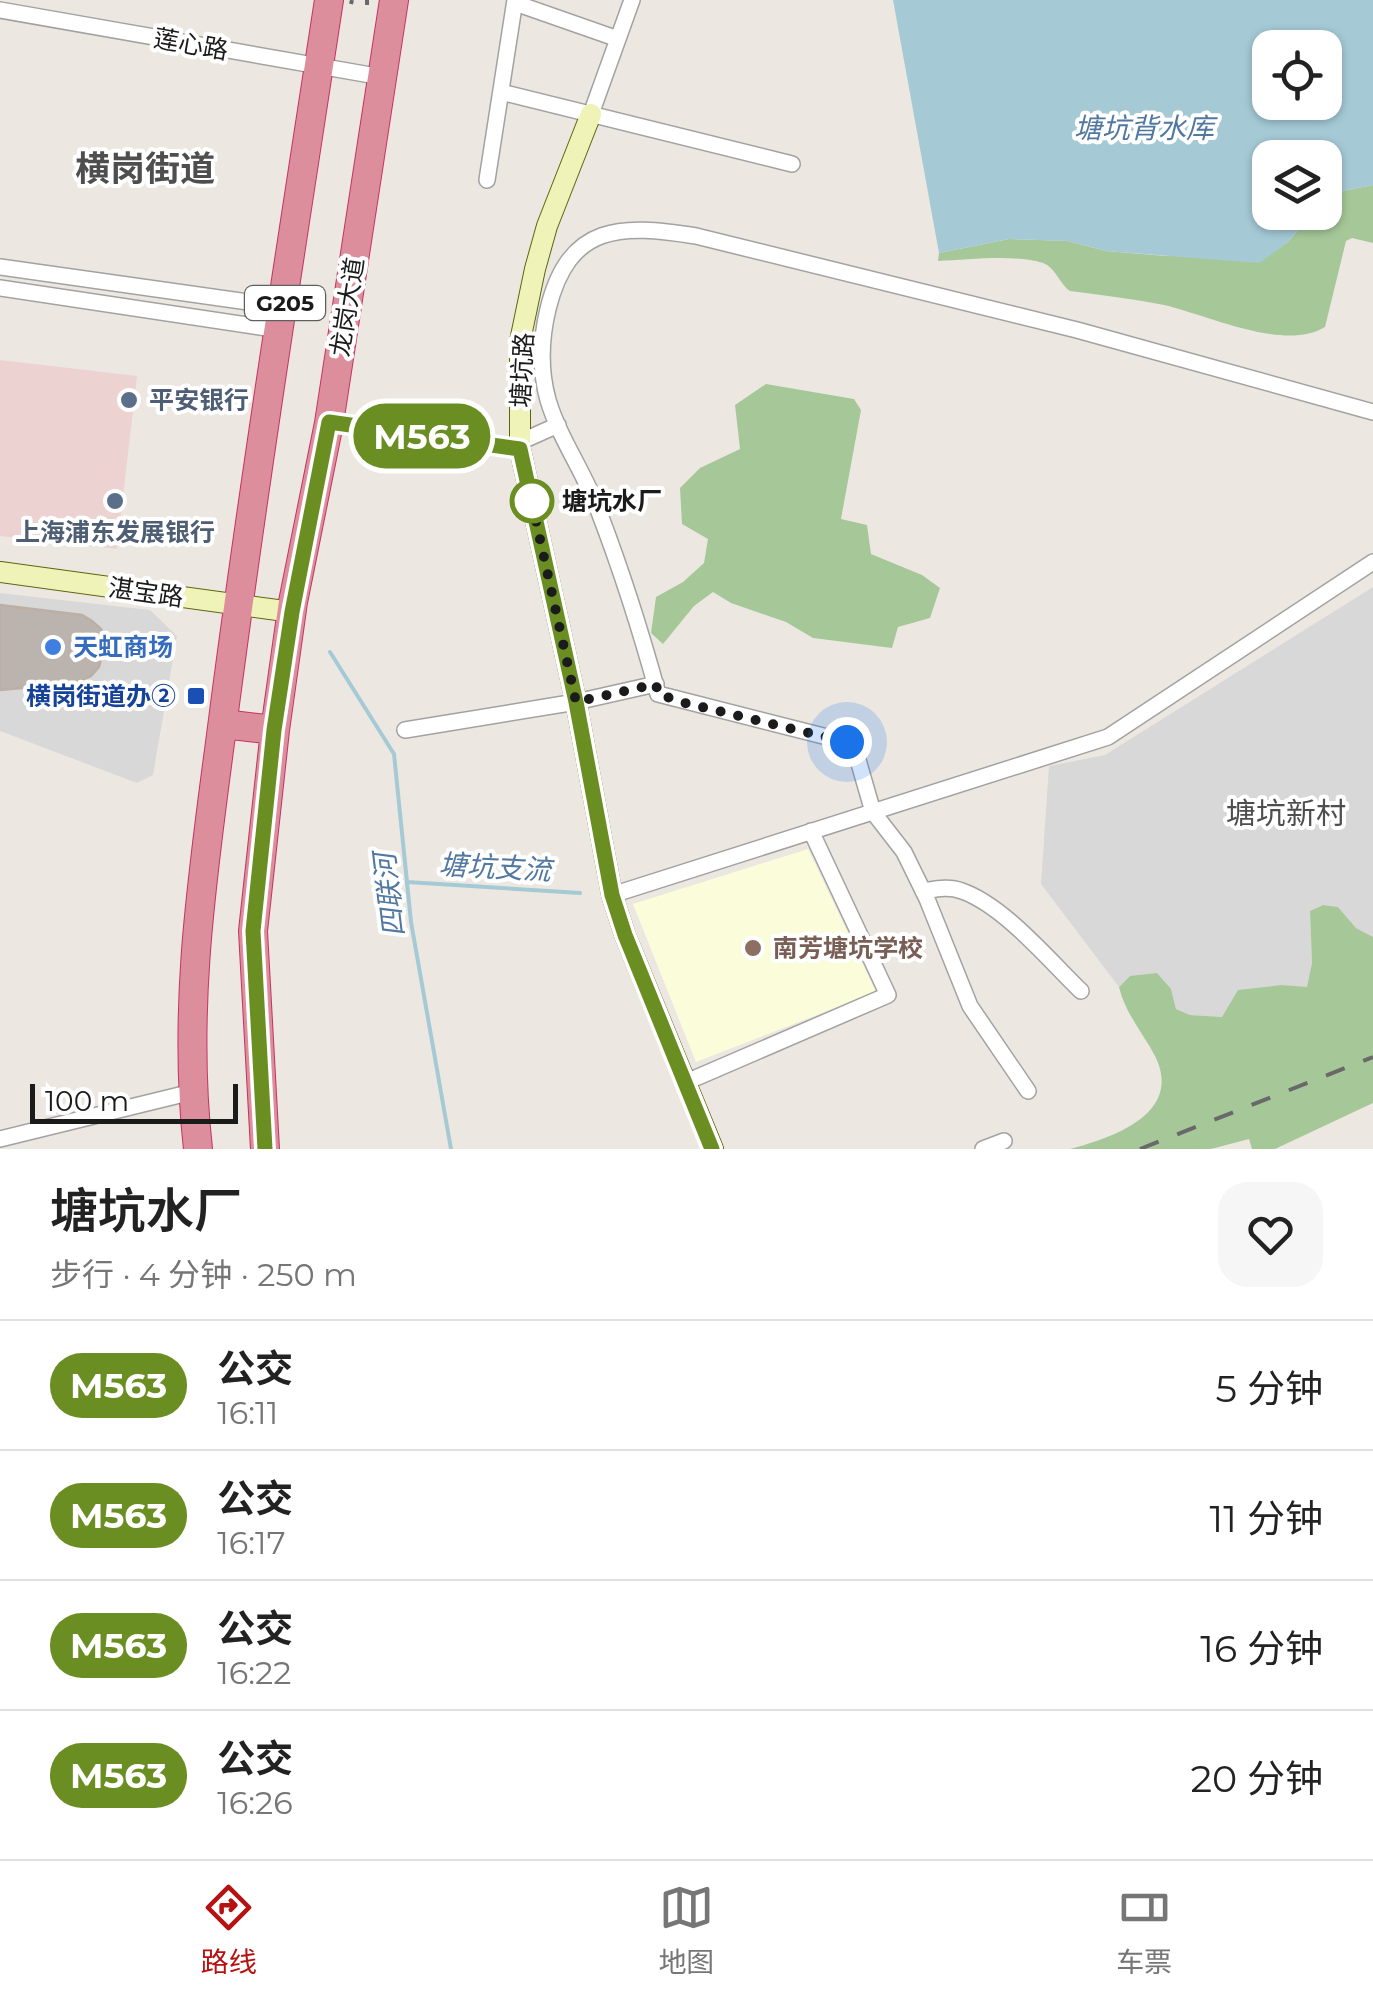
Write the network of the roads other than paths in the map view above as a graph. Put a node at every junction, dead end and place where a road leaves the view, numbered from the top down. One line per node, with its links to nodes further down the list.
1 (52, 0): 7 (street)
2 (329, 0): 9 (highway, G205)
3 (394, 0): 10 (highway, 龙岗大道 / G205)
4 (632, 0): 8 (street)
5 (515, 2): 8 (street); 11 (street)
6 (0, 10): 7 (street, 莲心路)
7 (48, 19): 9 (street, 莲心路)
8 (618, 39): 12 (street)
9 (319, 66): 10 (street, 莲心路); 17 (highway, G205)
10 (382, 77): 19 (highway, 龙岗大道 / G205)
11 (501, 92): 12 (street); 14 (street)
12 (591, 114): 13 (street); 21 (street, 塘坑路)
13 (792, 164)
14 (487, 180)
15 (0, 268): 17 (street)
16 (0, 288): 17 (street)
17 (282, 318): 24 (highway, G205)
18 (1373, 412): 20 (street)
19 (329, 422): 21 (street); 25 (highway, 龙岗大道 / G205)
20 (558, 425): 21 (street); 26 (street)
21 (520, 446): 27 (street, 塘坑路)
22 (1373, 562): 31 (street)
23 (0, 572): 24 (street, 湛宝路)
24 (238, 605): 25 (street, 湛宝路); 28 (highway, G205)
25 (292, 612): 29 (highway, 龙岗大道 / G205)
26 (656, 684): 27 (street); 31 (street)
27 (576, 702): 30 (street); 34 (street, 塘坑路)
28 (223, 724): 29 (highway); 37 (highway, G205)
29 (274, 730): 43 (highway, 龙岗大道 / G205)
30 (405, 730)
31 (873, 812): 32 (street); 33 (street)
32 (810, 831): 34 (street); 36 (street)
33 (923, 890): 35 (street); 38 (street)
34 (612, 895): 36 (street, 塘坑路)
35 (1081, 990)
36 (684, 1083): 44 (street, 塘坑路)
37 (192, 1092): 39 (street); 41 (highway); 42 (highway, G205)
38 (1028, 1092)
39 (0, 1139)
40 (1004, 1141): 45 (street)
41 (181, 1149)
42 (198, 1149)
43 (265, 1149)
44 (712, 1149)
45 (983, 1149)

